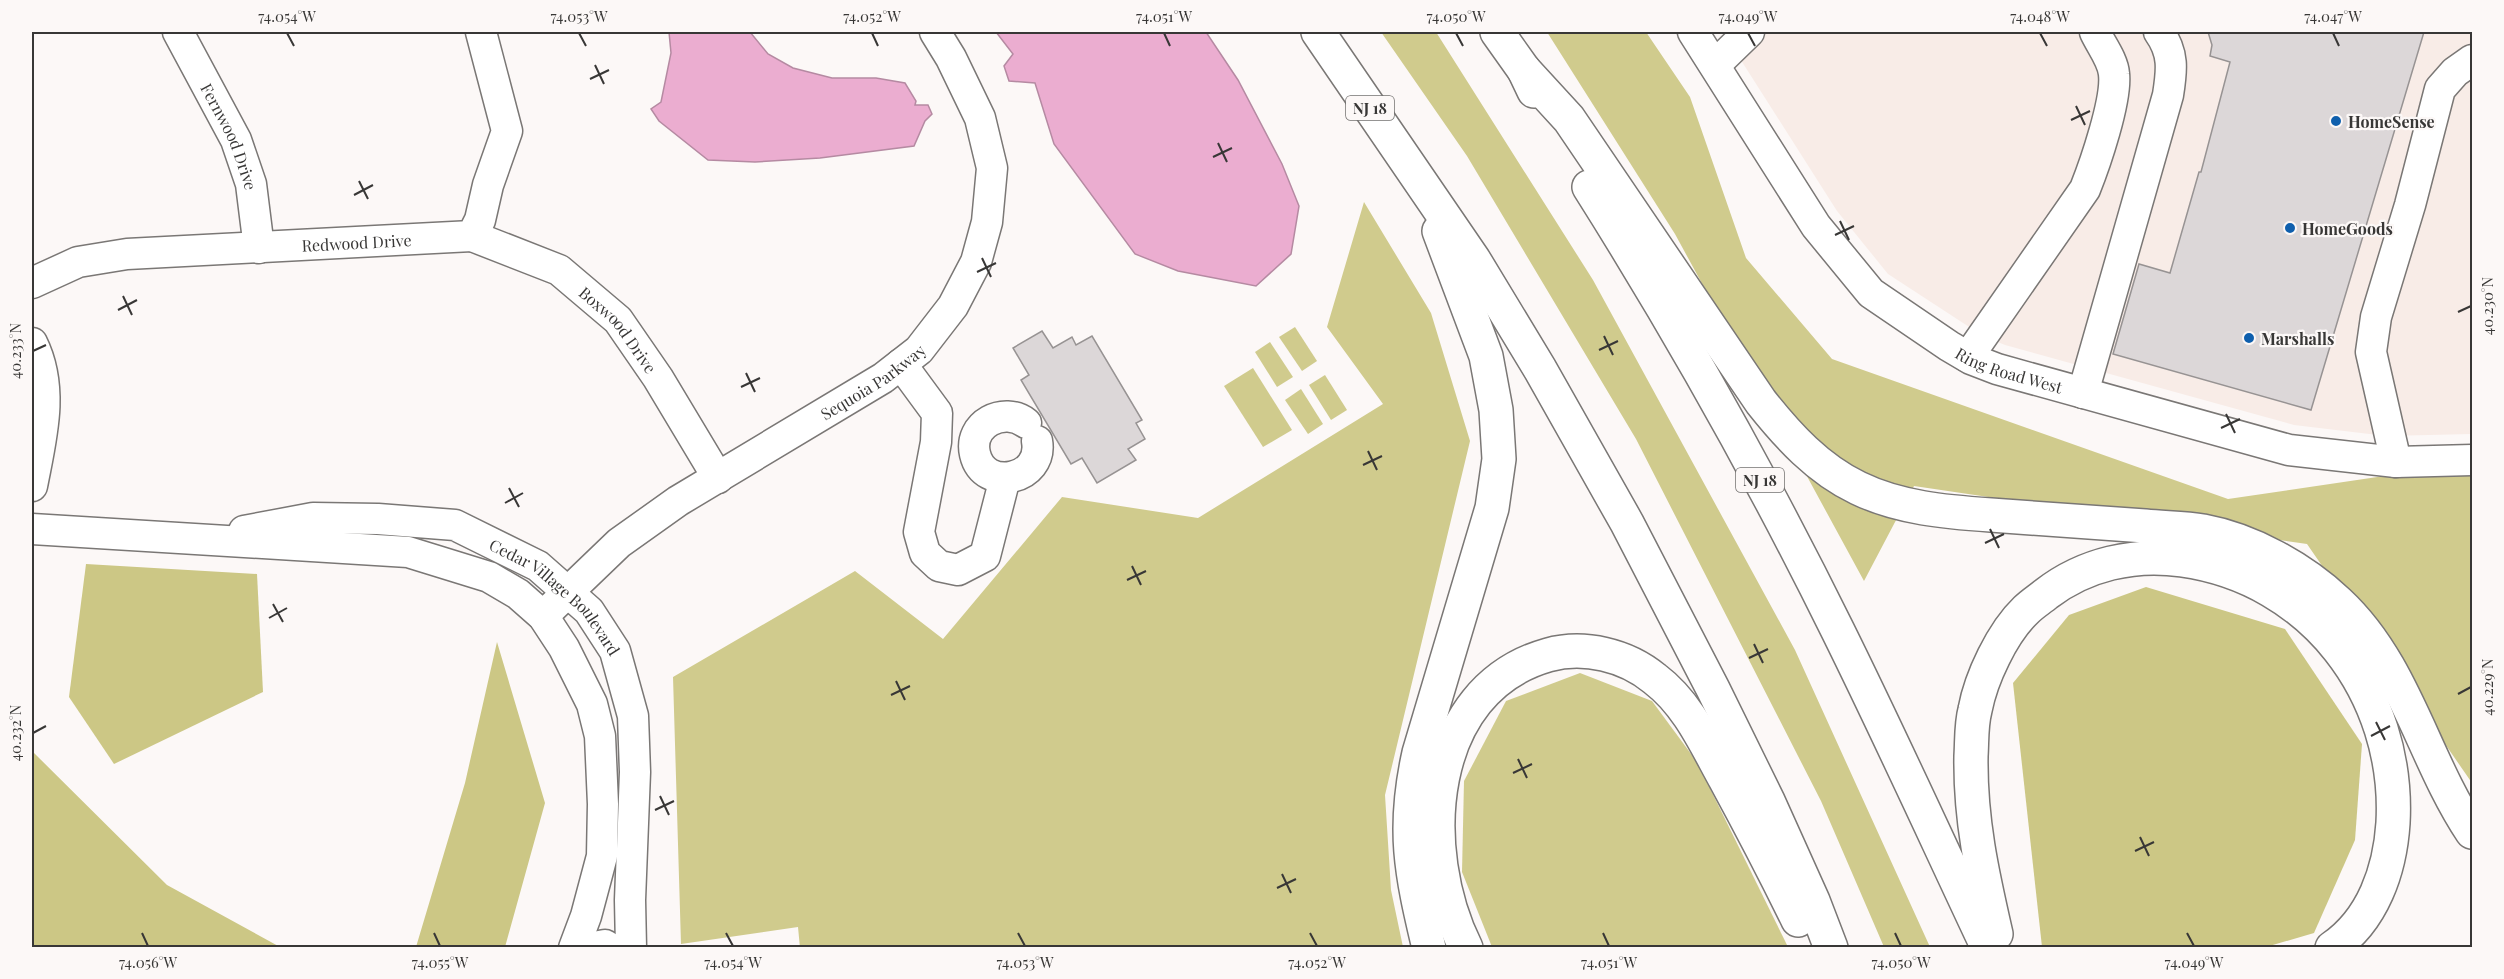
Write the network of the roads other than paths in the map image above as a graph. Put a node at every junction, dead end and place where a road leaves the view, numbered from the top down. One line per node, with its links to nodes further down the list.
1 (178, 32): 15 (street, Fernwood Drive)
2 (481, 32): 14 (street)
3 (935, 32): 19 (street, Sequoia Parkway)
4 (1318, 32): 13 (highway, NJ 18)
5 (1497, 32): 12 (highway, NJ 18)
6 (1693, 32): 11 (street, Ring Road West)
7 (1749, 32): 11 (street)
8 (2095, 32): 18 (street)
9 (2159, 32): 20 (street)
10 (2472, 60): 24 (street)
11 (1715, 65): 18 (street, Ring Road West)
12 (1524, 70): 32 (highway); 41 (highway, NJ 18)
13 (1421, 185): 37 (highway); 40 (highway, NJ 18)
14 (472, 236): 15 (street, Redwood Drive); 25 (street, Boxwood Drive)
15 (259, 248): 16 (street, Redwood Drive)
16 (32, 283)
17 (32, 343): 27 (street)
18 (1968, 357): 20 (street, Ring Road West)
19 (901, 364): 21 (street); 25 (street, Sequoia Parkway)
20 (2083, 393): 24 (street, Ring Road West)
21 (937, 413): 22 (street); 26 (street)
22 (977, 435): 26 (street); 26 (street)
23 (2472, 460): 24 (street, Ring Road West)
24 (2396, 462)
25 (718, 478): 30 (street, Sequoia Parkway)
26 (1005, 478)
27 (32, 486)
28 (32, 529): 29 (street, Cedar Village Boulevard)
29 (201, 540): 30 (street, Cedar Village Boulevard); 31 (street, Cedar Village Boulevard)
30 (567, 592): 31 (street, Sequoia Parkway); 36 (street, Cedar Village Boulevard)
31 (543, 616): 33 (street, Cedar Village Boulevard)
32 (2472, 832)
33 (574, 948)
34 (588, 948): 35 (street)
35 (610, 948)
36 (631, 948)
37 (1429, 948)
38 (1466, 948): 39 (highway)
39 (1811, 948)
40 (1831, 948)
41 (1988, 948)
42 (1999, 948): 43 (highway)
43 (2332, 948)

